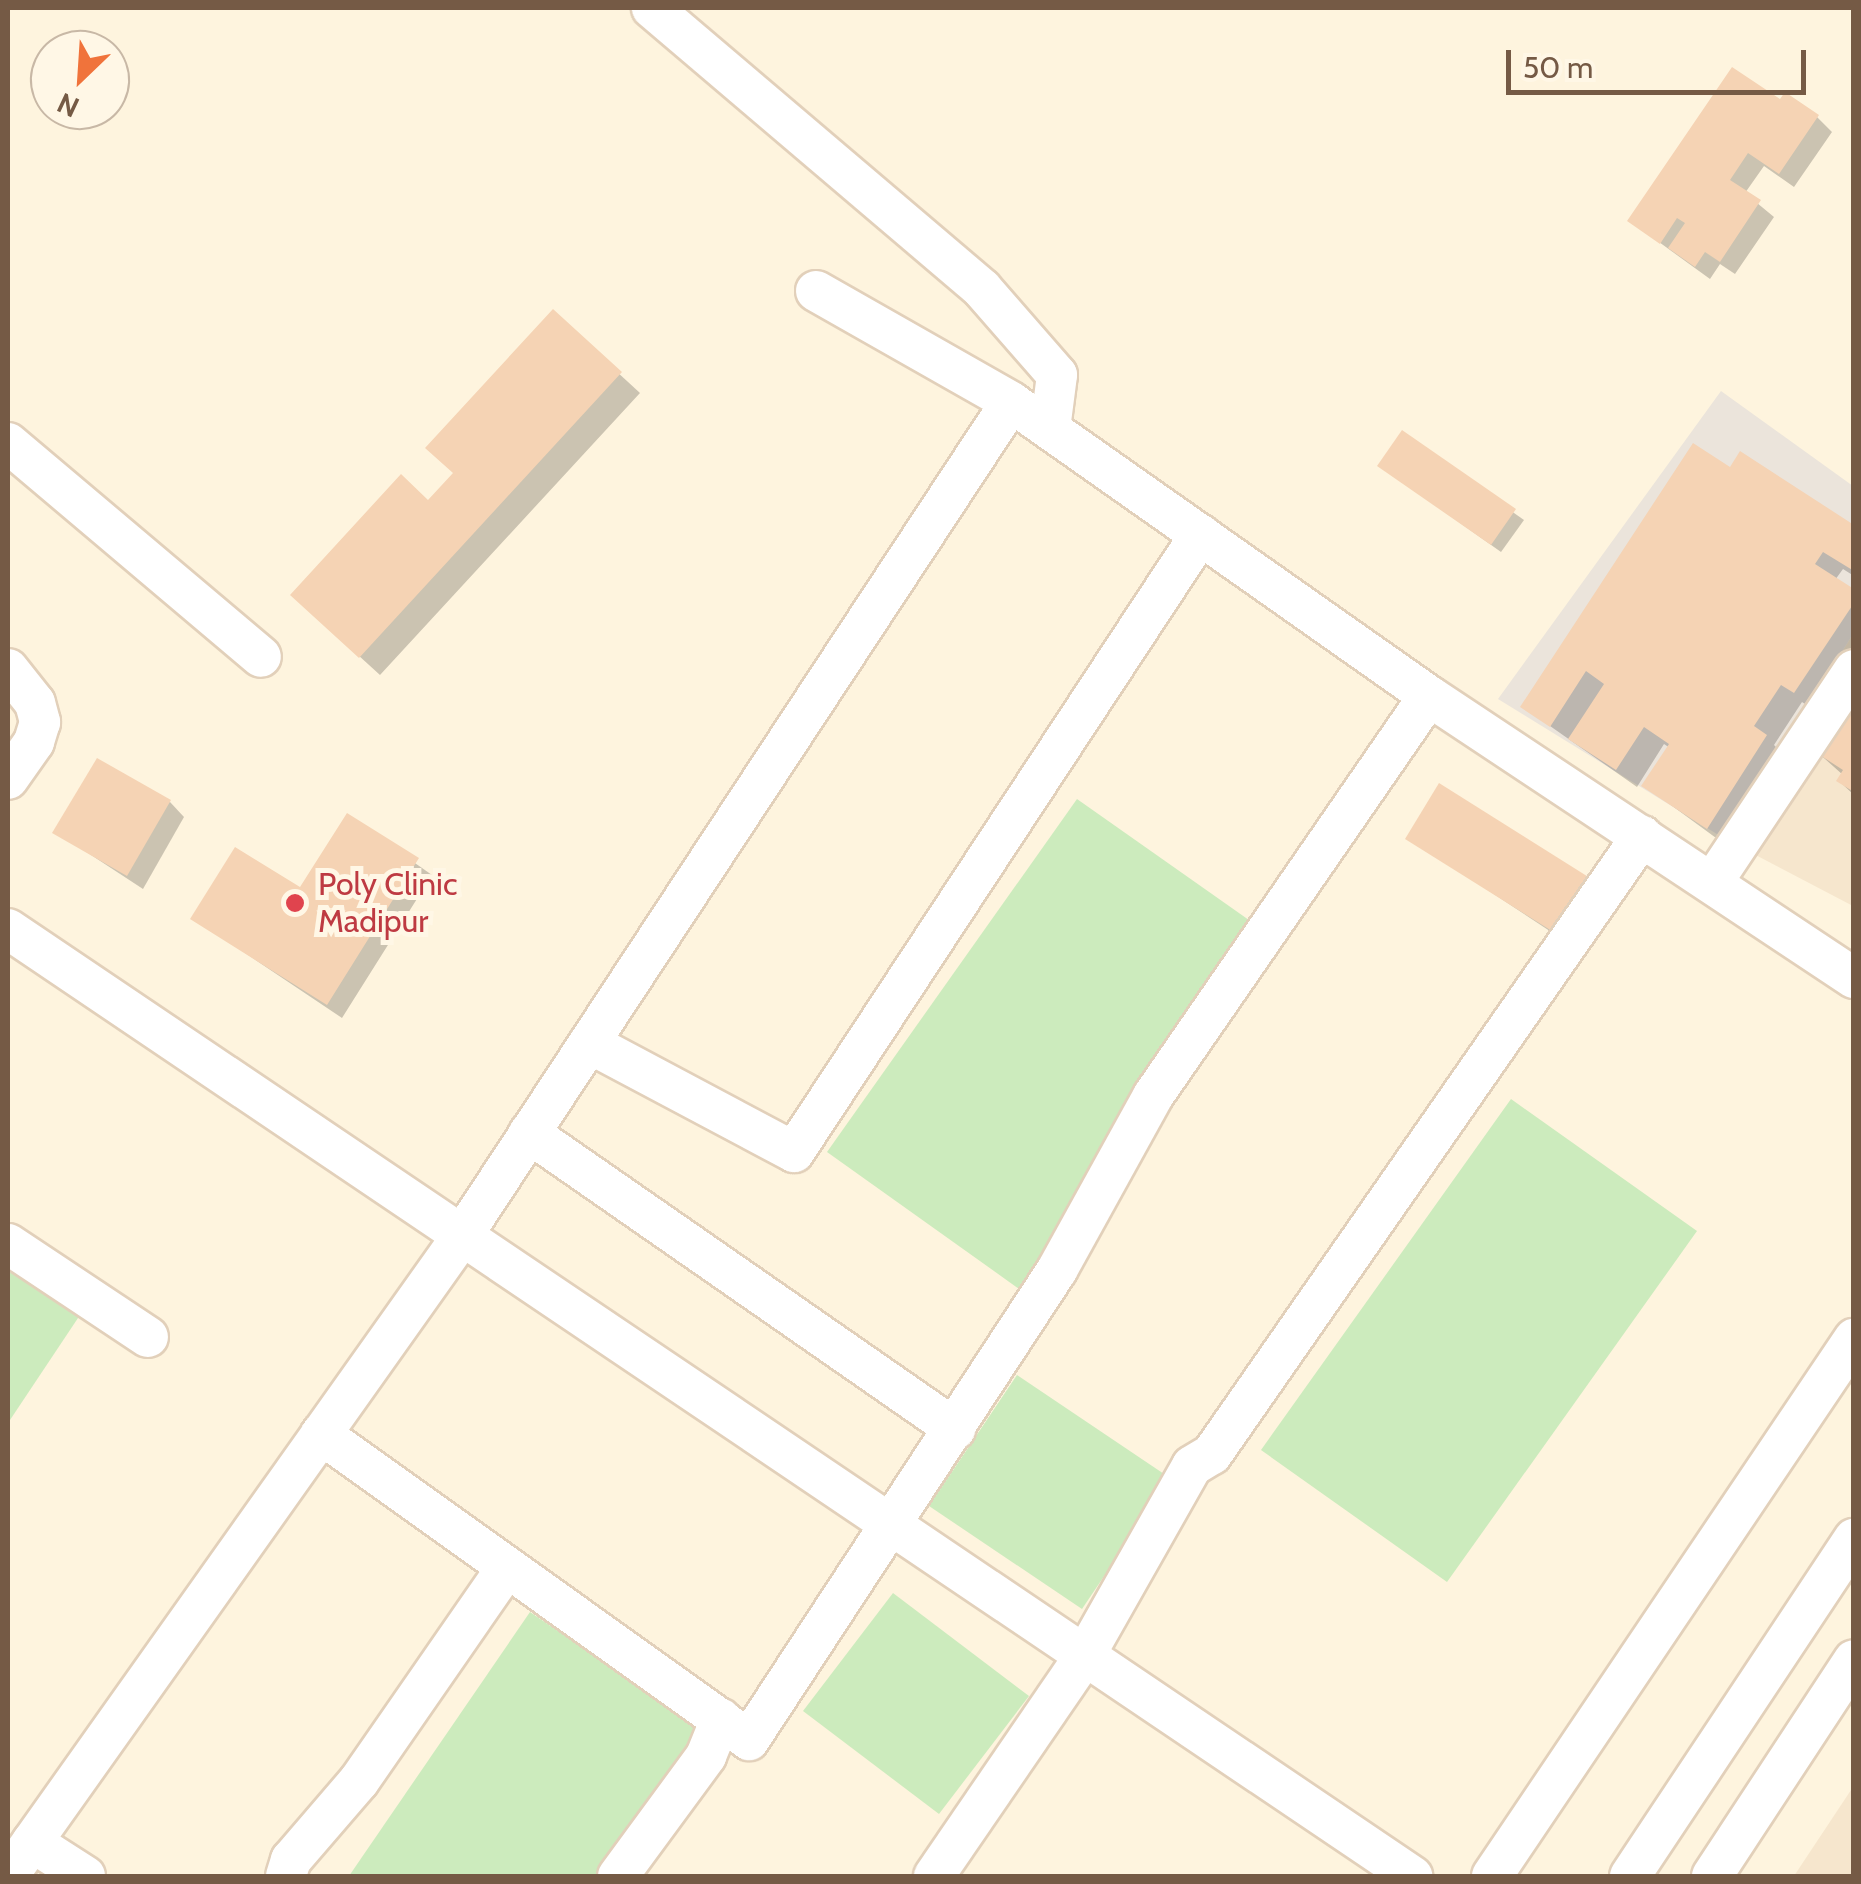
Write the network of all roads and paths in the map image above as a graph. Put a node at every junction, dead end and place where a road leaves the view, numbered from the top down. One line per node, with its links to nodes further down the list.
1 (652, 8): 4 (street)
2 (816, 291): 3 (street)
3 (1011, 402): 4 (street); 16 (street)
4 (1050, 430): 6 (street)
5 (8, 443): 7 (street)
6 (1200, 535): 10 (street); 16 (street)
7 (261, 658)
8 (8, 669): 11 (street)
9 (1854, 670): 13 (street)
10 (1429, 696): 12 (street); 22 (street)
11 (8, 779)
12 (1642, 836): 13 (street); 27 (street)
13 (1712, 883): 15 (street)
14 (8, 929): 18 (street)
15 (1854, 978)
16 (588, 1043): 17 (street)
17 (529, 1133): 18 (street); 22 (street)
18 (462, 1236): 23 (street); 24 (street)
19 (8, 1244): 20 (street)
20 (148, 1337)
21 (1854, 1338): 37 (street)
22 (955, 1429): 24 (street)
23 (321, 1434): 26 (street); 30 (street)
24 (893, 1528): 27 (street); 29 (street)
25 (1854, 1538): 38 (street)
26 (507, 1567): 29 (street); 33 (street)
27 (1084, 1657): 35 (street); 36 (street)
28 (1854, 1660): 39 (street)
29 (721, 1719): 34 (street)
30 (32, 1842): 31 (street); 32 (street)
31 (8, 1876)
32 (85, 1876)
33 (286, 1876)
34 (618, 1876)
35 (934, 1876)
36 (1412, 1876)
37 (1492, 1876)
38 (1630, 1876)
39 (1712, 1876)

